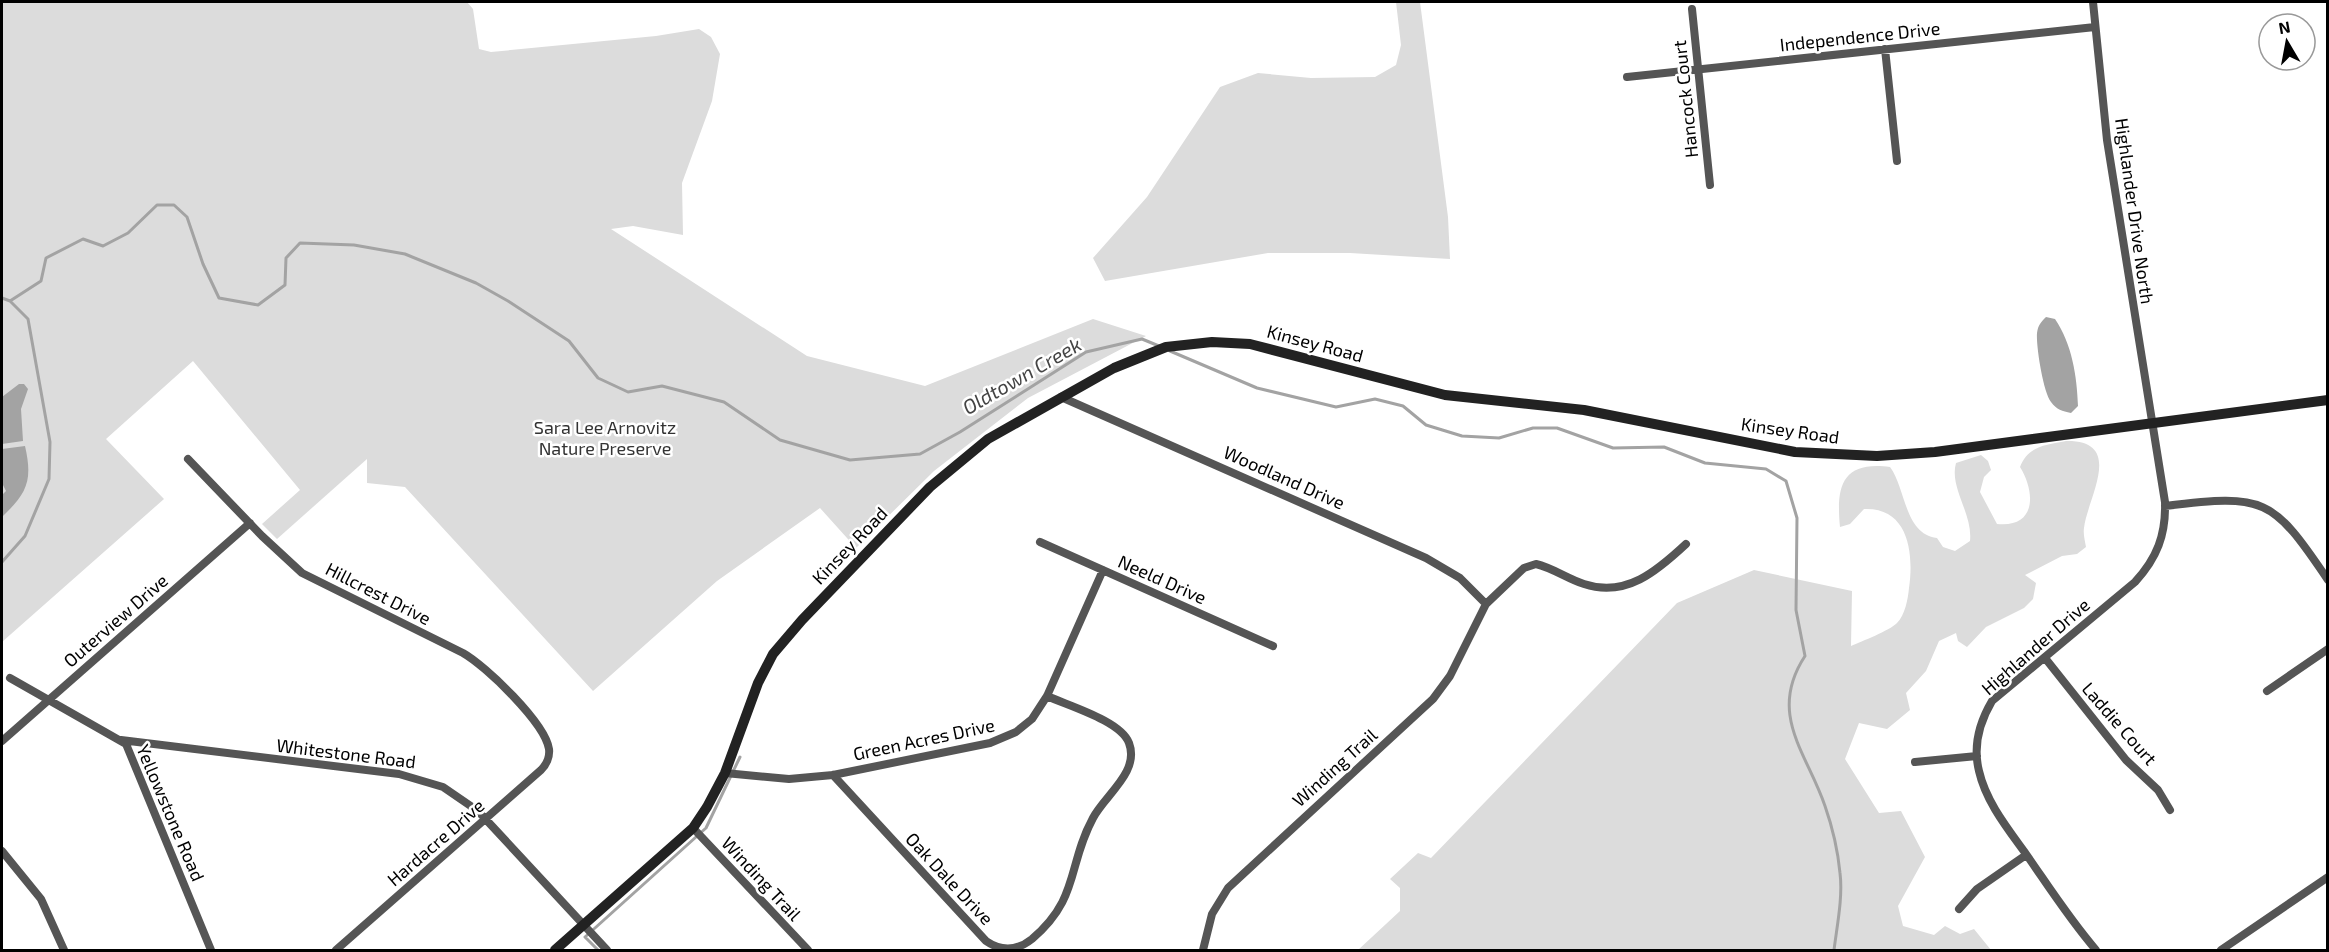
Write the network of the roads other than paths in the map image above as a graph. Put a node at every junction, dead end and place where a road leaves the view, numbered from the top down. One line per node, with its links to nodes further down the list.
1 (2093, 2): 3 (street, Highlander Drive North)
2 (1692, 9): 5 (street, Hancock Court)
3 (2095, 27): 4 (street, Independence Drive); 11 (street, Highlander Drive North)
4 (1885, 49): 5 (street, Independence Drive); 7 (street)
5 (1697, 69): 6 (street, Independence Drive); 8 (street, Hancock Court)
6 (1627, 77)
7 (1897, 161)
8 (1710, 185)
9 (1061, 397): 11 (street, Kinsey Road); 19 (street, Woodland Drive); 32 (street, Kinsey Road)
10 (2328, 400): 11 (street, Kinsey Road)
11 (2151, 425): 13 (street, Highlander Drive)
12 (188, 459): 14 (street, Hillcrest Drive)
13 (2165, 506): 18 (street); 22 (street, Highlander Drive)
14 (250, 523): 26 (street, Outerview Drive); 29 (street, Hillcrest Drive)
15 (1040, 542): 17 (street, Neeld Drive)
16 (1686, 544): 19 (street)
17 (1103, 570): 20 (street, Neeld Drive); 25 (street, Green Acres Drive)
18 (2328, 580)
19 (1486, 604): 48 (street, Winding Trail)
20 (1273, 645)
21 (2328, 648): 24 (street)
22 (2044, 658): 30 (street, Highlander Drive); 34 (street, Laddie Court)
23 (10, 678): 26 (street, Yellowstone Road)
24 (2267, 691)
25 (1047, 696): 33 (street, Green Acres Drive); 33 (street, Oak Dale Drive)
26 (50, 699): 27 (street, Yellowstone Road); 28 (street, Outerview Drive)
27 (121, 740): 35 (street, Whitestone Road); 43 (street, Yellowstone Road)
28 (2, 741)
29 (549, 753): 35 (street, Hardacre Drive)
30 (1977, 756): 31 (street); 38 (street, Highlander Drive)
31 (1915, 762)
32 (725, 773): 33 (street, Green Acres Drive); 36 (street, Kinsey Road)
33 (833, 775)
34 (2170, 810)
35 (486, 818): 41 (street, Whitestone Road); 44 (street, Hardacre Drive)
36 (693, 828): 41 (street, Kinsey Road); 47 (street, Winding Trail)
37 (2, 851): 42 (street)
38 (2026, 855): 40 (street); 49 (street, Highlander Drive)
39 (2328, 877): 50 (street)
40 (1959, 909)
41 (584, 925): 45 (street, Kinsey Road); 46 (street, Whitestone Road)
42 (64, 951)
43 (211, 951)
44 (336, 951)
45 (555, 951)
46 (607, 951)
47 (808, 951)
48 (1203, 951)
49 (2096, 951)
50 (2221, 951)

